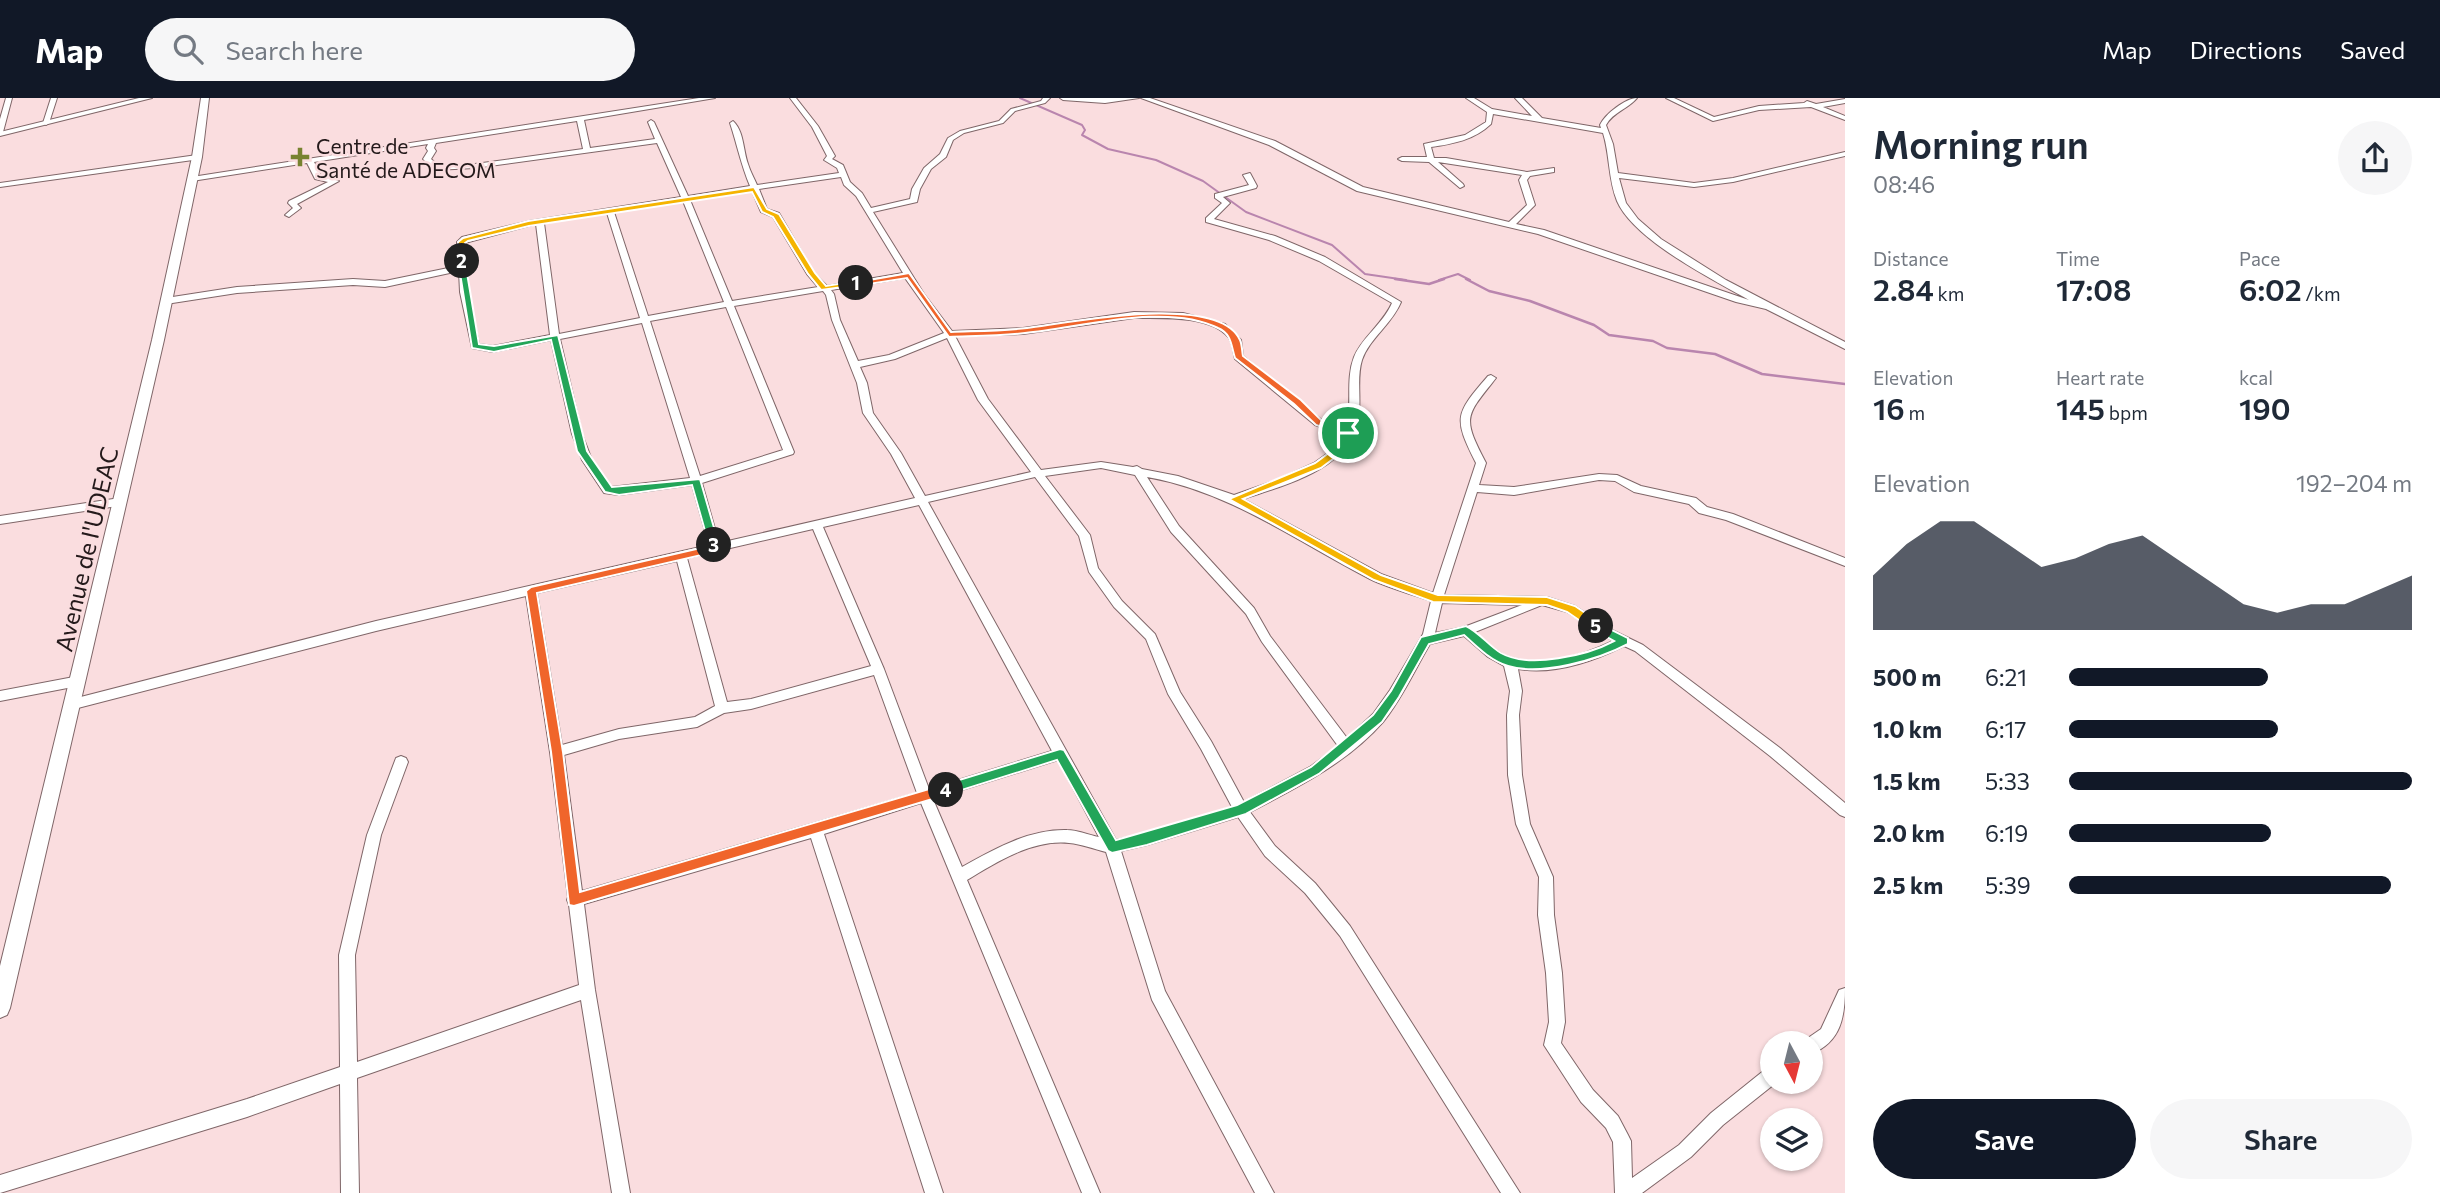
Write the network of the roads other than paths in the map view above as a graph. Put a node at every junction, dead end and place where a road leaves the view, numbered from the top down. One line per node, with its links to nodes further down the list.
1 (9, 98): 18 (street)
2 (54, 98): 24 (street)
3 (148, 98): 24 (street)
4 (205, 98): 32 (main road, Avenue de I'UDEAC)
5 (712, 98): 20 (street)
6 (793, 98): 37 (street)
7 (1062, 98): 8 (street); 15 (street)
8 (1136, 98)
9 (1144, 98): 50 (street)
10 (1469, 98): 19 (street)
11 (1518, 98): 22 (street)
12 (1634, 98): 26 (street)
13 (1669, 98): 17 (street)
14 (1797, 98): 17 (street)
15 (1045, 100): 46 (street)
16 (1845, 101): 17 (street)
17 (1814, 106): 21 (street)
18 (3, 110): 27 (street)
19 (1490, 111): 22 (street); 34 (street)
20 (580, 118): 29 (street); 30 (street)
21 (1845, 118)
22 (1539, 119): 26 (street)
23 (651, 122): 28 (street)
24 (46, 123): 27 (street)
25 (733, 123): 44 (street)
26 (1606, 131): 40 (street)
27 (0, 133)
28 (660, 141): 30 (street); 45 (street)
29 (433, 142): 30 (street); 35 (street)
30 (587, 150)
31 (1845, 154): 40 (street)
32 (197, 157): 41 (main road, Avenue de I'UDEAC); 42 (street)
33 (1402, 159): 34 (street)
34 (1431, 160): 38 (street); 43 (street)
35 (310, 161): 41 (street); 48 (street)
36 (1551, 170): 38 (street)
37 (844, 174): 44 (street); 46 (street)
38 (1527, 174): 50 (street)
39 (1247, 175): 63 (street)
40 (1615, 175): 56 (street)
41 (192, 179): 54 (main road, Avenue de I'UDEAC)
42 (0, 185)
43 (1461, 186)
44 (754, 189): 45 (street); 53 (street)
45 (686, 199): 47 (street); 55 (street)
46 (869, 211): 52 (street)
47 (610, 212): 49 (street); 57 (street)
48 (289, 215)
49 (540, 222): 51 (street); 59 (street)
50 (1511, 224): 56 (street)
51 (462, 268): 54 (street); 59 (street)
52 (909, 275): 53 (street); 58 (street)
53 (824, 288): 55 (street); 61 (street)
54 (166, 301): 70 (main road, Avenue de I'UDEAC)
55 (727, 304): 57 (street); 66 (street)
56 (1769, 307): 60 (street)
57 (644, 320): 59 (street); 66 (street)
58 (949, 334): 61 (street); 63 (street); 65 (street)
59 (555, 337): 66 (street)
60 (1845, 346)
61 (854, 365): 69 (street)
62 (1491, 378): 67 (street)
63 (1348, 433): 68 (street)
64 (1137, 470): 65 (street); 68 (street); 88 (street)
65 (1040, 473): 69 (street); 93 (street)
66 (696, 481): 73 (street)
67 (1473, 488): 75 (street); 77 (street)
68 (1234, 499): 77 (street)
69 (921, 501): 72 (street); 90 (street)
70 (120, 502): 71 (street); 84 (main road, Avenue de I'UDEAC)
71 (0, 520)
72 (817, 525): 73 (street); 83 (street)
73 (715, 548): 74 (street)
74 (681, 556): 76 (street); 87 (street)
75 (1845, 562)
76 (531, 591): 86 (street); 89 (street)
77 (1437, 599): 78 (street); 80 (street)
78 (1547, 601): 79 (street); 81 (street)
79 (1466, 631): 80 (street); 82 (street)
80 (1425, 640): 88 (street)
81 (1624, 641): 82 (street); 94 (street)
82 (1510, 663): 112 (street)
83 (878, 668): 87 (street); 92 (street)
84 (79, 681): 85 (street); 86 (main road, Avenue de I'UDEAC)
85 (0, 696)
86 (74, 704): 101 (main road, Avenue de I'UDEAC)
87 (722, 708): 89 (street)
88 (1346, 747): 93 (street)
89 (557, 752): 98 (street)
90 (1060, 754): 92 (street); 96 (street)
91 (401, 762): 103 (street)
92 (925, 796): 95 (street); 97 (street)
93 (1241, 810): 96 (street); 111 (street)
94 (1845, 811)
95 (816, 830): 98 (street); 108 (street)
96 (1112, 847): 97 (street); 110 (street)
97 (959, 877): 109 (street)
98 (574, 900): 99 (street)
99 (587, 990): 103 (street); 107 (street)
100 (1845, 996): 102 (street)
101 (0, 1008)
102 (1824, 1037)
103 (347, 1073): 105 (street); 106 (street)
104 (1760, 1084): 112 (street)
105 (0, 1184)
106 (350, 1193)
107 (621, 1193)
108 (934, 1193)
109 (1091, 1193)
110 (1265, 1193)
111 (1511, 1193)
112 (1625, 1193)

